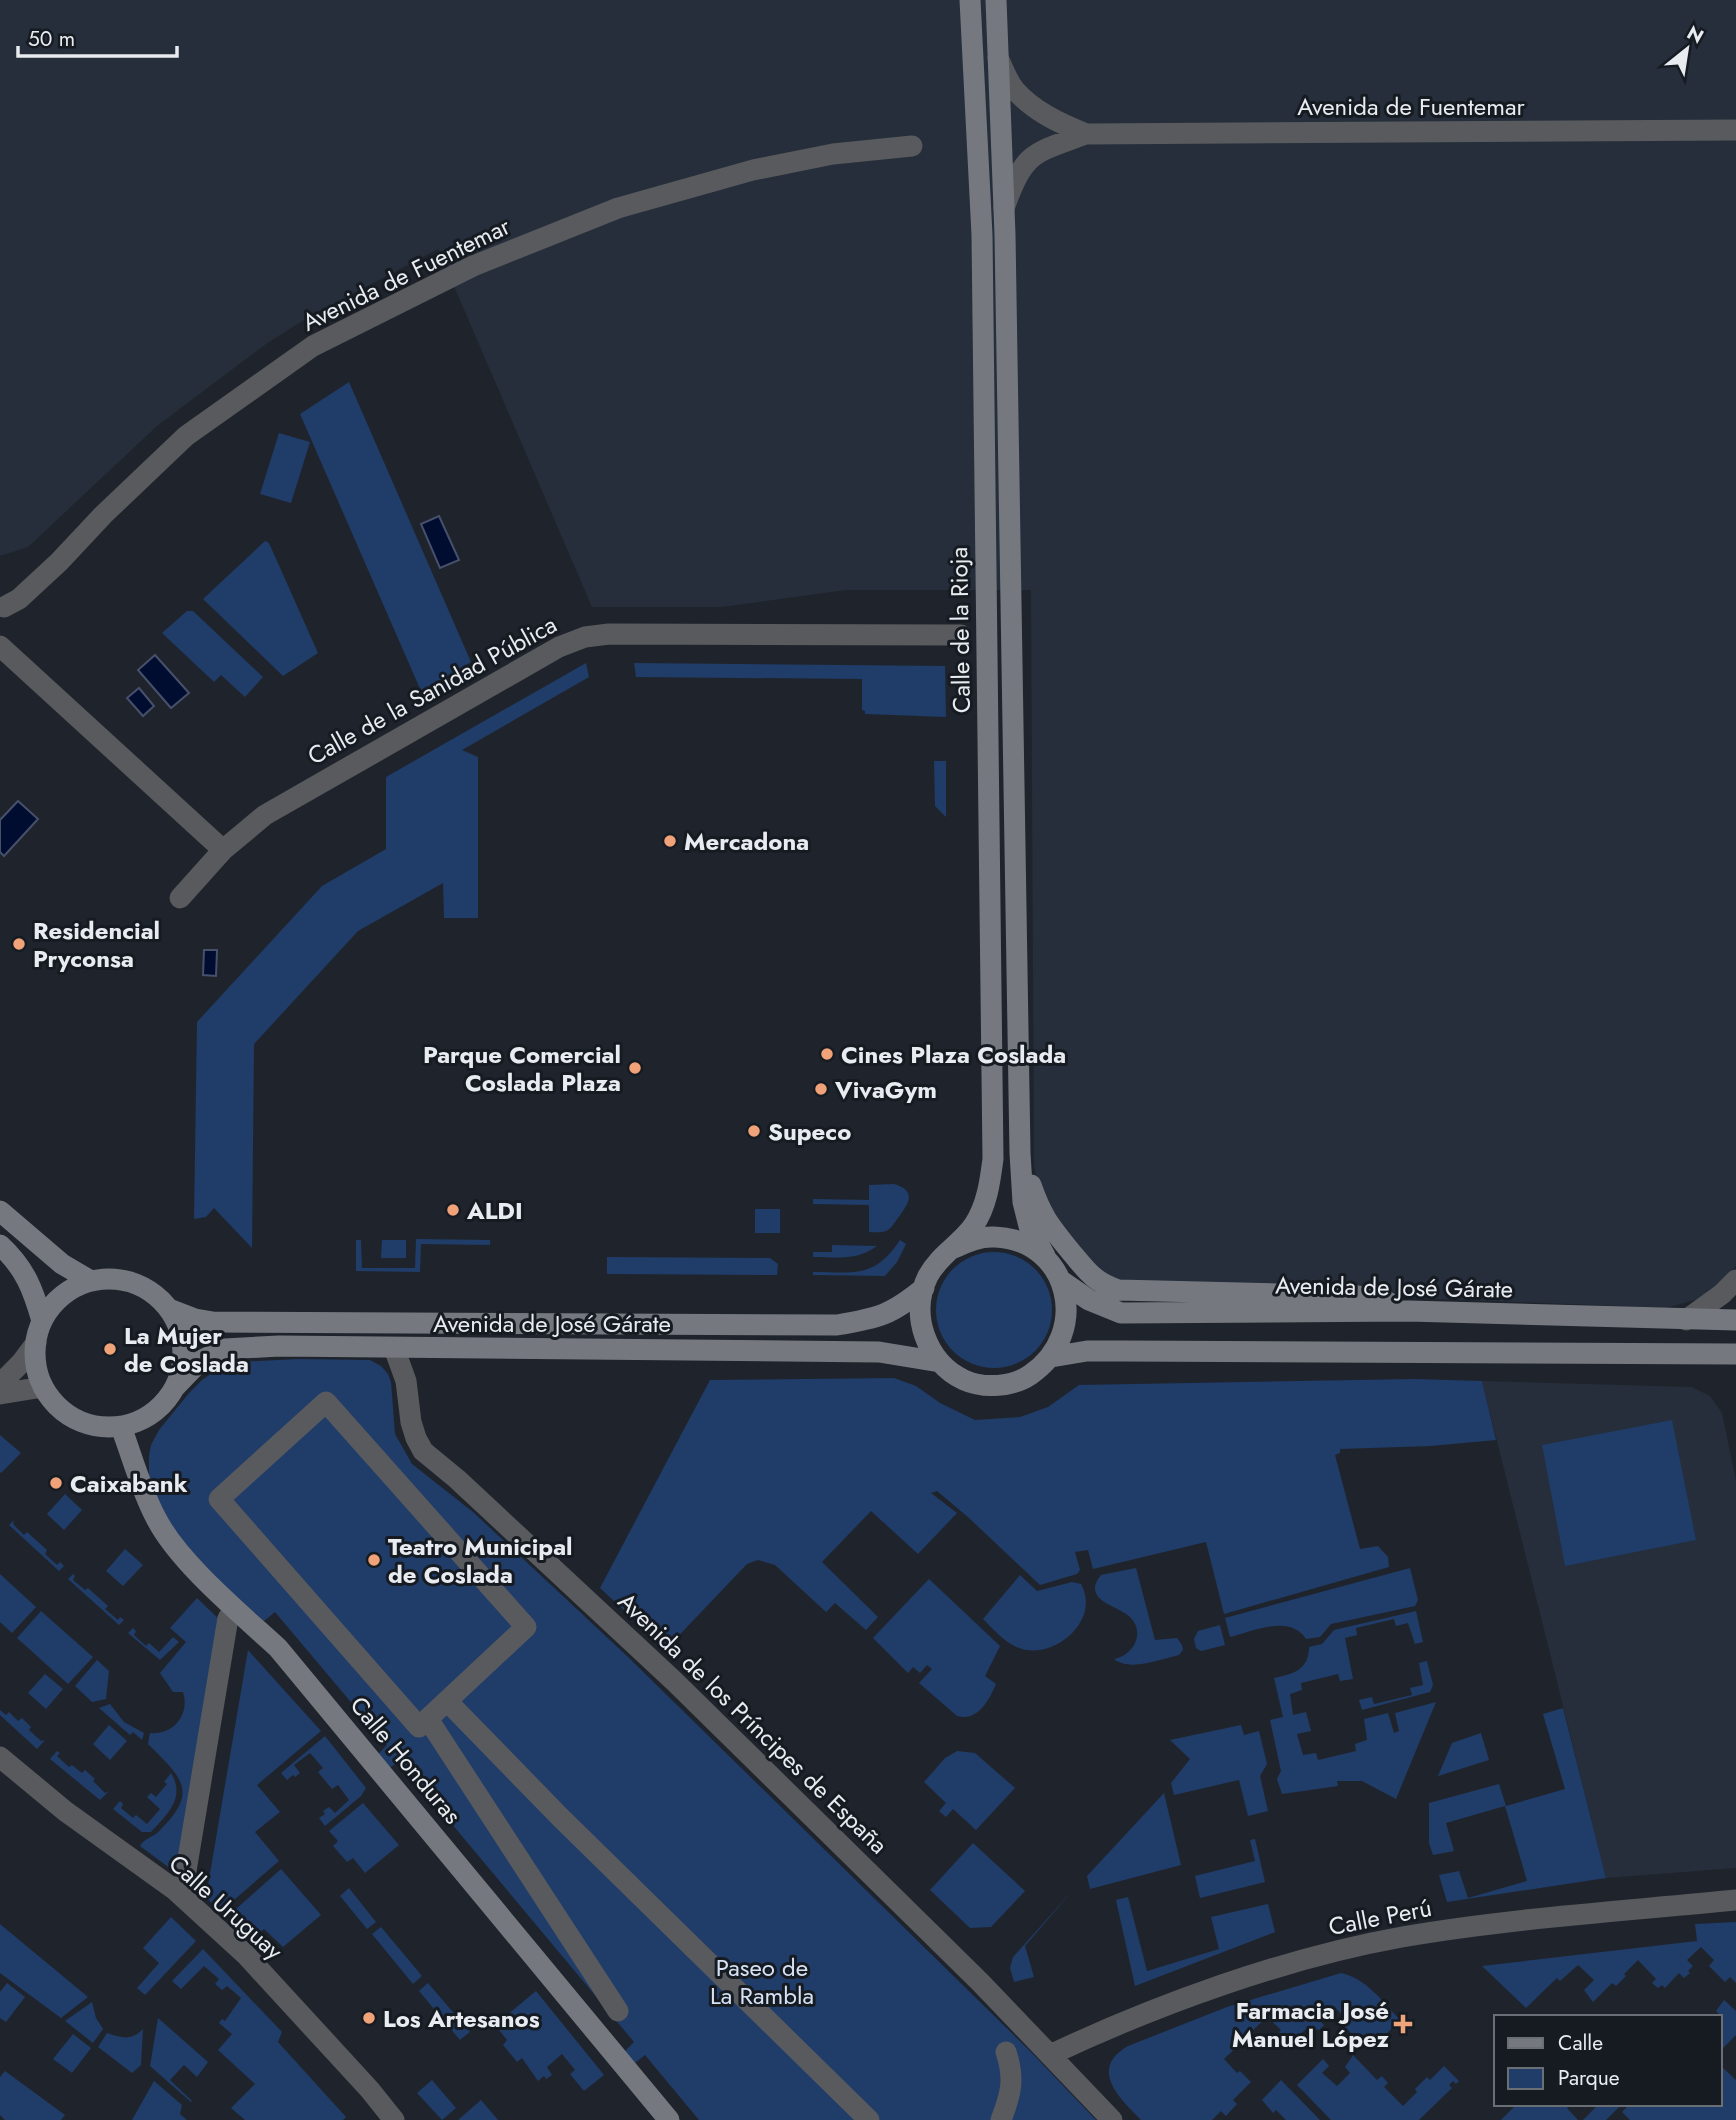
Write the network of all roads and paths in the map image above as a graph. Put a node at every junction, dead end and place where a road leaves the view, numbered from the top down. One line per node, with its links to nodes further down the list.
1 (971, 0): 16 (main road, Calle de la Rioja)
2 (996, 0): 3 (main road)
3 (998, 58): 5 (street, Avenida de Fuentemar); 7 (main road)
4 (1736, 130): 5 (street, Avenida de Fuentemar)
5 (1086, 134): 7 (street, Avenida de Fuentemar)
6 (912, 146): 8 (street, Avenida de Fuentemar)
7 (1004, 209): 13 (main road)
8 (1, 610)
9 (961, 635): 11 (street, Calle de la Sanidad Pública)
10 (0, 646): 11 (street)
11 (223, 850): 12 (street, Calle de la Sanidad Pública)
12 (180, 898)
13 (1020, 1153): 17 (main road); 23 (main road)
14 (0, 1211): 20 (main road)
15 (0, 1245): 26 (main road)
16 (954, 1248): 17 (main road); 21 (main road)
17 (1046, 1259): 18 (main road)
18 (1060, 1280): 23 (main road, Avenida de José Gárate); 30 (main road)
19 (1736, 1280): 24 (street)
20 (91, 1281): 22 (main road); 26 (main road)
21 (924, 1288): 22 (main road, Avenida de José Gárate); 31 (main road)
22 (169, 1309): 33 (main road)
23 (1409, 1311): 24 (main road, Avenida de José Gárate)
24 (1686, 1320): 25 (main road, Avenida de José Gárate)
25 (1736, 1320)
26 (42, 1321): 27 (main road)
27 (36, 1343): 32 (street); 34 (main road)
28 (394, 1348): 31 (main road, Avenida de José Gárate); 33 (main road, Avenida de José Gárate); 45 (street, Avenida de los Príncipes de España)
29 (1736, 1354): 30 (main road)
30 (1051, 1357): 31 (main road)
31 (940, 1362)
32 (0, 1384)
33 (176, 1386): 36 (main road)
34 (43, 1387): 35 (street); 36 (main road)
35 (0, 1394)
36 (121, 1427): 47 (main road, Calle Honduras)
37 (228, 1618): 41 (street)
38 (447, 1701): 39 (street); 39 (street); 48 (street)
39 (428, 1719): 43 (street)
40 (0, 1756): 46 (street, Calle Uruguay)
41 (184, 1883)
42 (1736, 1900): 45 (street, Calle Perú)
43 (618, 2011)
44 (1006, 2052): 49 (street)
45 (1050, 2055): 50 (street, Avenida de los Príncipes de España)
46 (394, 2120)
47 (669, 2120)
48 (869, 2120)
49 (1001, 2120)
50 (1112, 2120)

